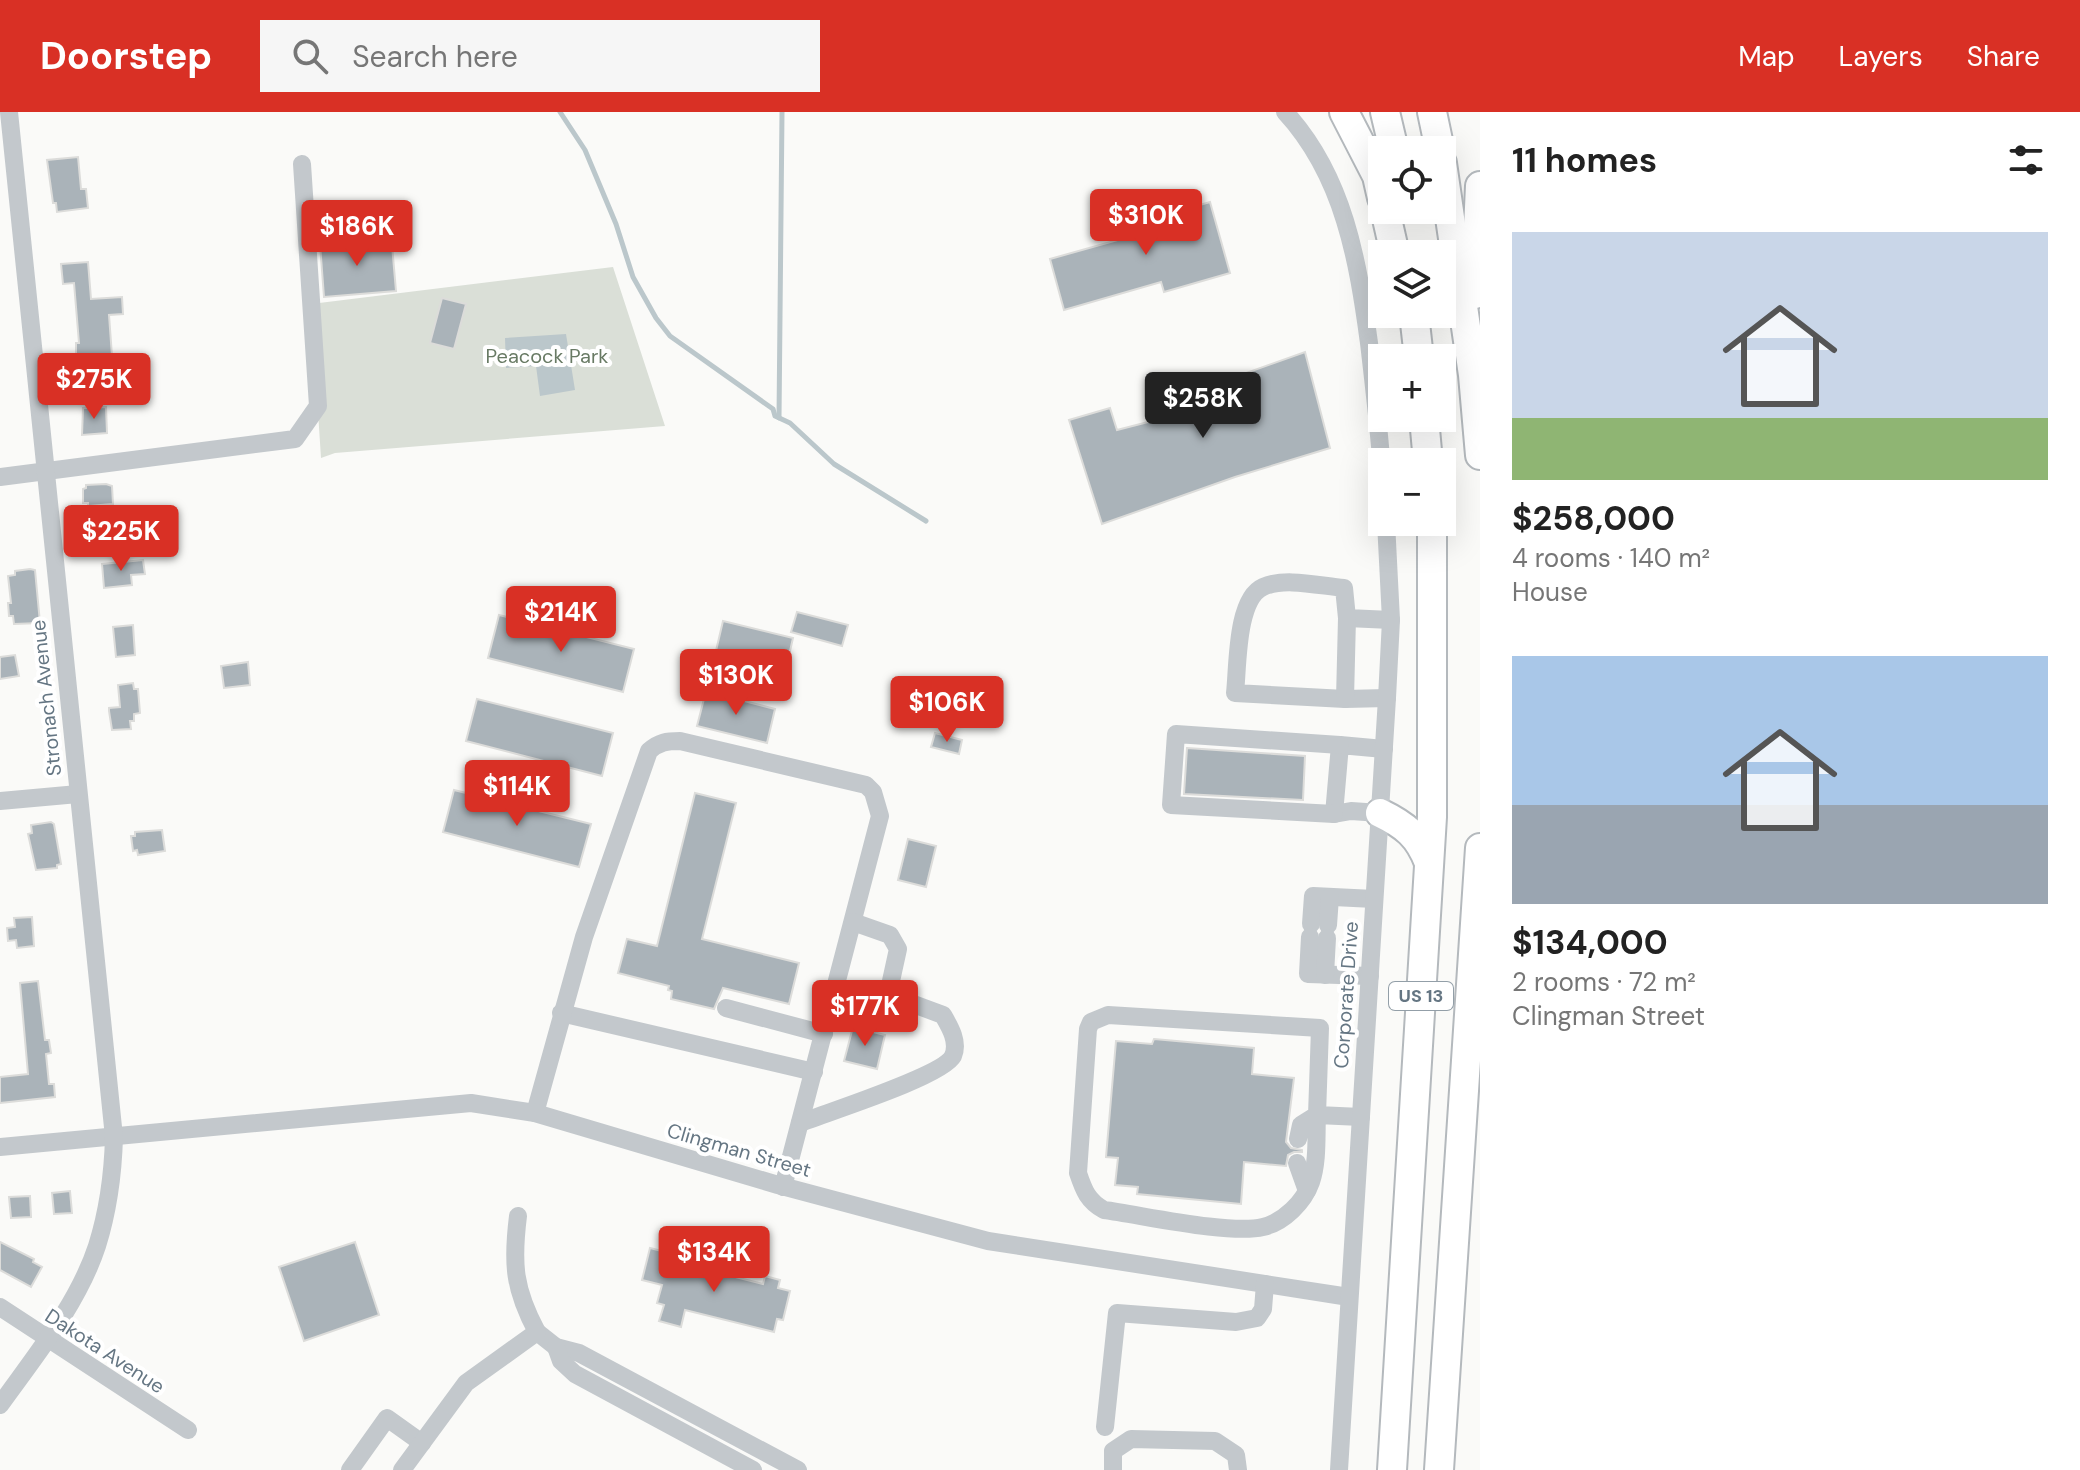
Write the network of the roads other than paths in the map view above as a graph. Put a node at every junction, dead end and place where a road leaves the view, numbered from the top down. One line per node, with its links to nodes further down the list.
1 (9, 112): 8 (street, Stronach Avenue)
2 (1285, 112): 14 (street)
3 (1344, 112): 9 (highway)
4 (1385, 112): 6 (highway)
5 (1432, 112): 7 (highway)
6 (1391, 136)
7 (1437, 136)
8 (6, 140): 16 (street, Stronach Avenue)
9 (1368, 159)
10 (302, 164): 16 (street)
11 (1480, 186): 13 (highway)
12 (1451, 224): 13 (highway)
13 (1473, 375): 15 (highway)
14 (1380, 448)
15 (1480, 455)
16 (46, 474): 17 (street); 27 (street, Stronach Avenue)
17 (0, 477)
18 (1387, 536): 21 (street, Corporate Drive)
19 (1432, 536): 26 (highway, US 13)
20 (1347, 618): 21 (street); 23 (street); 23 (street)
21 (1391, 620): 22 (street, Corporate Drive)
22 (1387, 698): 23 (street); 25 (street, Corporate Drive)
23 (1345, 699)
24 (1340, 745): 25 (street); 30 (street); 30 (street)
25 (1384, 749): 29 (street, Corporate Drive)
26 (1432, 769): 29 (highway); 32 (highway, US 13)
27 (78, 794): 28 (street); 44 (street, Stronach Avenue)
28 (0, 801)
29 (1380, 813): 30 (street); 32 (highway); 33 (street, Corporate Drive)
30 (1334, 814)
31 (1480, 848): 69 (highway, US 13)
32 (1429, 863): 68 (highway, US 13)
33 (1374, 899): 35 (street, Corporate Drive); 35 (street)
34 (853, 922): 37 (street); 38 (street); 43 (street)
35 (1370, 976): 42 (street, Corporate Drive)
36 (726, 1008): 38 (street)
37 (561, 1013): 39 (street); 40 (street)
38 (824, 1034): 39 (street)
39 (814, 1072): 43 (street)
40 (535, 1113): 44 (street, Clingman Street); 48 (street, Clingman Street)
41 (1317, 1115): 42 (street); 45 (street); 49 (street); 49 (street)
42 (1361, 1117): 52 (street, Corporate Drive)
43 (800, 1123): 48 (street)
44 (114, 1137): 46 (street, Clingman Street); 55 (street, Stronach Avenue)
45 (1298, 1139)
46 (0, 1147)
47 (1297, 1163): 49 (street)
48 (783, 1187): 51 (street, Clingman Street)
49 (1307, 1191)
50 (518, 1216): 54 (street)
51 (1265, 1284): 52 (street, Clingman Street); 58 (street)
52 (1349, 1297): 67 (street, Corporate Drive)
53 (0, 1307): 55 (street, Dakota Avenue)
54 (537, 1332): 56 (street); 60 (street)
55 (46, 1340): 57 (street, Stronach Avenue); 59 (street, Dakota Avenue)
56 (556, 1347): 63 (street); 64 (street)
57 (0, 1405)
58 (1105, 1427)
59 (188, 1430)
60 (422, 1443): 61 (street); 62 (street)
61 (350, 1470)
62 (402, 1470)
63 (753, 1470)
64 (798, 1470)
65 (1113, 1470): 66 (street)
66 (1238, 1470)
67 (1339, 1470)
68 (1392, 1470)
69 (1439, 1470)

